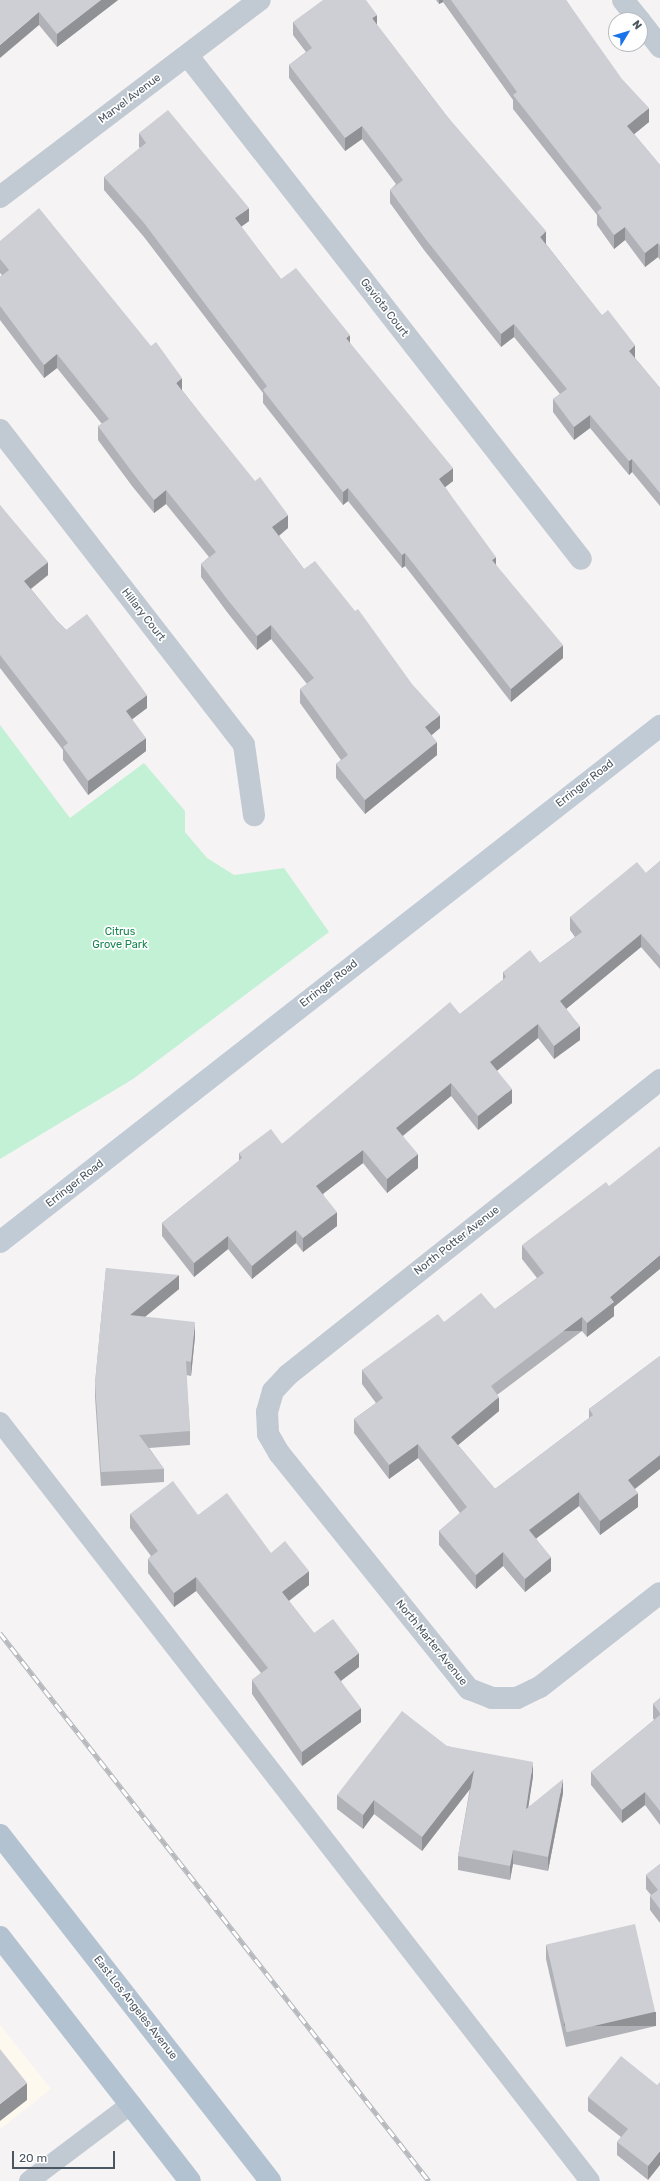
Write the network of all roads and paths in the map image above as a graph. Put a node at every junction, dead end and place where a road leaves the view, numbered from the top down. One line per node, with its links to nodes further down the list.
1 (260, 0): 6 (street, Marvel Avenue)
2 (623, 0): 3 (street)
3 (633, 12)
4 (648, 31): 5 (street)
5 (660, 47)
6 (188, 56): 7 (street, Marvel Avenue); 9 (street, Gaviota Court)
7 (0, 197)
8 (0, 430): 11 (street, Hillary Court)
9 (581, 559)
10 (660, 726): 13 (main road, Erringer Road)
11 (254, 815)
12 (660, 1080): 14 (street, North Potter Avenue)
13 (0, 1242)
14 (267, 1412): 16 (street, North Marter Avenue)
15 (0, 1422): 23 (lane)
16 (660, 1593)
17 (0, 1835): 22 (main road, East Los Angeles Avenue)
18 (0, 1937): 19 (main road)
19 (131, 2104): 20 (lane); 21 (main road)
20 (29, 2181)
21 (190, 2181)
22 (270, 2181)
23 (590, 2181)

